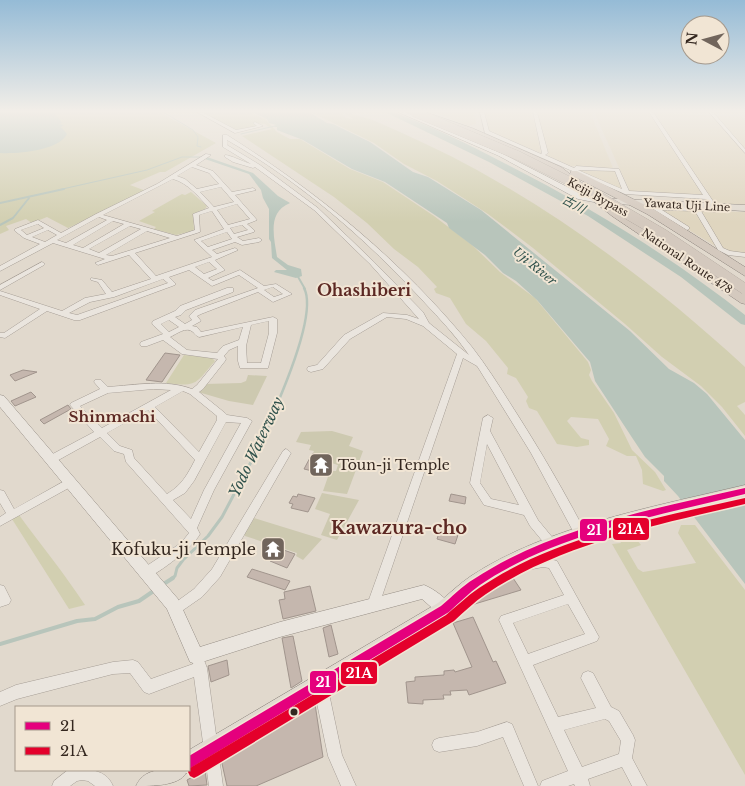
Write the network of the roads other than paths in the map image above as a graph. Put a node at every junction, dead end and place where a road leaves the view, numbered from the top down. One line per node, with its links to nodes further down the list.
1 (230, 149): 17 (street)
2 (244, 149): 86 (street)
3 (487, 149): 26 (main road)
4 (501, 149): 26 (highway, Keiji Bypass, bridge)
5 (510, 149): 11 (highway, Keiji Bypass, bridge)
6 (520, 149): 26 (highway, National Route 478)
7 (525, 149): 15 (highway, National Route 478)
8 (527, 149): 12 (street)
9 (544, 149): 12 (street)
10 (675, 149): 25 (street)
11 (513, 150): 63 (highway, bridge); 67 (highway, Keiji Bypass, bridge)
12 (542, 155): 15 (street)
13 (228, 156): 17 (street)
14 (205, 157): 16 (street)
15 (556, 163): 18 (street); 24 (highway, National Route 478)
16 (192, 165): 19 (street); 20 (street)
17 (258, 166): 81 (street)
18 (571, 167): 24 (street); 24 (street)
19 (173, 177): 22 (street); 32 (street)
20 (224, 185): 22 (street); 23 (street)
21 (253, 190): 23 (street)
22 (196, 191): 29 (street)
23 (231, 194): 27 (street)
24 (630, 198): 25 (street); 26 (main road, Yawata Uji Line); 28 (main road, Yawata Uji Line); 54 (highway, National Route 478)
25 (708, 198): 28 (street)
26 (599, 199): 69 (highway, Keiji Bypass, bridge); 71 (highway, bridge); 74 (highway, National Route 478)
27 (239, 202): 29 (street); 34 (street)
28 (714, 206): 30 (main road, Yawata Uji Line); 31 (street)
29 (212, 208): 39 (street); 43 (street)
30 (745, 208)
31 (697, 209): 37 (street); 53 (street)
32 (98, 215): 33 (street); 41 (street)
33 (113, 219): 35 (street); 47 (street)
34 (243, 223): 39 (street); 44 (street)
35 (129, 224): 38 (street); 49 (street)
36 (49, 228): 41 (street); 42 (street); 42 (street)
37 (687, 228)
38 (146, 229): 40 (street); 52 (street)
39 (227, 229): 44 (street); 48 (street)
40 (162, 234): 43 (street); 51 (street)
41 (61, 235): 46 (street)
42 (26, 237): 46 (street)
43 (178, 238): 51 (street)
44 (234, 238): 45 (street); 48 (street)
45 (259, 240)
46 (48, 242): 47 (street); 60 (street)
47 (67, 245): 49 (street)
48 (207, 249): 56 (street)
49 (83, 250): 52 (street)
50 (236, 250): 56 (street)
51 (133, 251): 55 (street); 66 (street)
52 (100, 255): 55 (street)
53 (745, 255): 54 (street)
54 (722, 256): 61 (highway, National Route 478)
55 (110, 258): 57 (street)
56 (213, 258): 59 (street); 64 (street)
57 (98, 263)
58 (42, 264): 68 (street)
59 (190, 267): 62 (street); 64 (street)
60 (0, 269)
61 (745, 272)
62 (164, 276): 66 (street); 78 (street)
63 (745, 276)
64 (203, 277): 73 (street)
65 (93, 279): 72 (street)
66 (155, 279): 72 (street)
67 (745, 282)
68 (0, 288)
69 (745, 289)
70 (0, 294): 76 (street)
71 (745, 294)
72 (111, 295): 78 (street)
73 (239, 297): 75 (street); 77 (street)
74 (745, 300)
75 (191, 305): 77 (street); 79 (street)
76 (46, 308): 78 (street); 83 (street)
77 (198, 312): 82 (street)
78 (63, 313)
79 (170, 316): 82 (street); 84 (street)
80 (247, 325): 82 (street); 85 (street); 85 (street)
81 (428, 326): 86 (street); 88 (street); 91 (street)
82 (184, 327): 84 (street)
83 (0, 334)
84 (166, 336): 87 (street); 89 (street)
85 (242, 342): 89 (street)
86 (462, 342): 90 (street)
87 (144, 344)
88 (461, 353): 90 (street); 120 (street)
89 (219, 356): 95 (street)
90 (479, 364): 113 (street)
91 (311, 370)
92 (98, 382): 94 (street)
93 (182, 388): 94 (street); 95 (street); 97 (street)
94 (106, 390): 101 (street)
95 (193, 392): 98 (street)
96 (0, 399): 104 (main road)
97 (149, 406): 101 (street); 103 (street)
98 (222, 418): 103 (street); 112 (street)
99 (488, 418): 100 (street)
100 (485, 431): 109 (street); 109 (street)
101 (100, 432): 104 (street); 108 (street)
102 (286, 453): 121 (street)
103 (200, 459): 108 (street)
104 (50, 460): 105 (main road)
105 (70, 482): 110 (street); 116 (main road)
106 (745, 491): 113 (main road)
107 (0, 494): 110 (street)
108 (165, 500): 112 (street)
109 (527, 511): 114 (street)
110 (12, 514): 111 (street)
111 (0, 522)
112 (192, 528): 116 (street)
113 (584, 535): 114 (main road)
114 (553, 546): 115 (main road)
115 (498, 571): 118 (street); 122 (main road)
116 (148, 575): 121 (main road)
117 (0, 590): 119 (street)
118 (572, 598): 123 (street); 123 (street)
119 (0, 602)
120 (373, 605): 122 (main road); 124 (main road)
121 (176, 609): 124 (main road)
122 (445, 609): 126 (main road)
123 (526, 661): 129 (street)
124 (198, 662): 127 (street); 131 (street)
125 (588, 678): 128 (street)
126 (320, 683): 131 (main road); 140 (street)
127 (0, 699)
128 (606, 712): 129 (street); 132 (street)
129 (554, 725): 135 (street)
130 (440, 745): 141 (street)
131 (210, 750): 133 (main road); 139 (street)
132 (625, 759): 135 (street); 143 (street)
133 (190, 762)
134 (174, 771): 138 (main road)
135 (581, 781): 142 (street)
136 (59, 786): 137 (street)
137 (106, 786)
138 (148, 786)
139 (216, 786)
140 (350, 786)
141 (531, 786)
142 (547, 786)
143 (640, 786)

